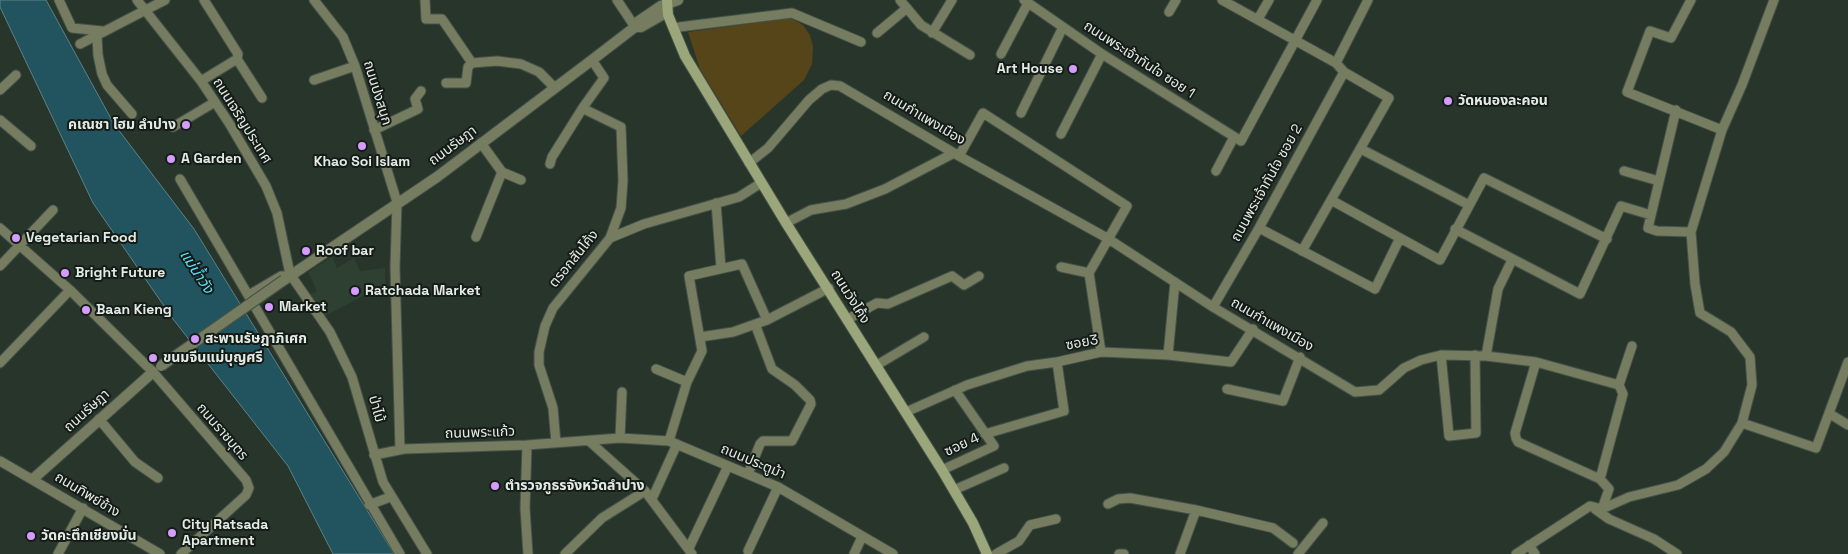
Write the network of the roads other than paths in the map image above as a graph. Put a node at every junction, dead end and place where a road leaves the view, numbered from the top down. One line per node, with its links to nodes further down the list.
1 (59, 0): 28 (street)
2 (137, 0): 22 (street, ถนนเจริญประเทศ)
3 (165, 0): 22 (street)
4 (204, 0): 38 (street)
5 (314, 0): 42 (street, ถนนปงสนุก)
6 (425, 0): 40 (street)
7 (609, 0): 20 (street)
8 (678, 0): 18 (street, ถนนรัษฎา)
9 (900, 0): 21 (street)
10 (952, 0): 29 (street)
11 (1176, 0): 23 (street)
12 (1222, 0): 24 (street)
13 (1269, 0): 24 (street)
14 (1317, 0): 32 (street)
15 (1368, 0): 41 (street)
16 (1691, 0): 54 (street)
17 (1774, 0): 60 (street)
18 (668, 1): 25 (street, ถนนรัษฎา); 26 (main road, ถนนวังโค้ง); 37 (main road, ถนนวังโค้ง)
19 (1026, 1): 27 (street, ถนนพระเจ้าทันใจ ซอย 1); 34 (street)
20 (618, 2): 25 (street)
21 (907, 8): 29 (street); 30 (street)
22 (146, 10): 28 (street); 46 (street, ถนนเจริญประเทศ)
23 (1169, 12)
24 (1258, 19): 32 (street)
25 (635, 27): 39 (street, ถนนรัษฎา)
26 (678, 27): 31 (street); 37 (main road, ถนนวังโค้ง)
27 (1062, 27): 35 (street, ถนนพระเจ้าทันใจ ซอย 1); 55 (street)
28 (100, 33): 33 (street); 56 (street)
29 (932, 33): 36 (street)
30 (877, 34)
31 (862, 42)
32 (1294, 42): 41 (street); 62 (street)
33 (80, 44)
34 (1001, 54)
35 (1102, 54): 61 (street); 62 (street, ถนนพระเจ้าทันใจ ซอย 1)
36 (970, 55)
37 (685, 56): 67 (main road, ถนนวังโค้ง)
38 (237, 59): 46 (street); 51 (street)
39 (592, 60): 48 (street, ถนนรัษฎา); 53 (street)
40 (472, 63): 47 (street); 48 (street)
41 (1336, 63): 43 (street)
42 (355, 66): 45 (street); 59 (street, ถนนปงสนุก)
43 (1344, 72): 65 (street); 84 (street, ถนนพระเจ้าทันใจ ซอย 2)
44 (16, 75): 49 (street)
45 (314, 80)
46 (201, 81): 52 (street, ถนนเจริญประเทศ)
47 (446, 83)
48 (555, 88): 63 (street, ถนนรัษฎา)
49 (0, 90)
50 (421, 91): 59 (street)
51 (262, 98)
52 (215, 102): 58 (street); 100 (street, ถนนเจริญประเทศ)
53 (584, 106): 68 (street); 88 (street, ตรอกสันโค้ง)
54 (1676, 110): 60 (street); 74 (street)
55 (1021, 113)
56 (132, 114)
57 (0, 120): 64 (street)
58 (173, 127)
59 (374, 130): 77 (street, ถนนปงสนุก)
60 (1722, 130): 86 (street)
61 (1061, 134)
62 (1238, 139): 69 (street)
63 (480, 143): 71 (street); 77 (street, ถนนรัษฎา)
64 (31, 146)
65 (1360, 150): 76 (street); 79 (street)
66 (956, 154): 67 (street, ถนนกำแพงเมือง); 82 (street); 89 (street, ถนนกำแพงเมือง); 89 (street)
67 (749, 163): 75 (main road, ถนนวังโค้ง)
68 (550, 164)
69 (1216, 171)
70 (1624, 171): 74 (street)
71 (502, 172): 73 (street); 87 (street)
72 (180, 179): 104 (street)
73 (521, 180)
74 (1659, 181): 81 (street)
75 (762, 183): 78 (street); 82 (main road, ถนนวังโค้ง)
76 (1331, 200): 91 (street); 93 (street)
77 (397, 202): 100 (street, ถนนรัษฎา); 142 (street, ถนนปงสนุก)
78 (716, 203): 88 (street); 97 (street)
79 (1469, 206): 85 (street); 90 (street)
80 (53, 210): 92 (street)
81 (1651, 215): 86 (street); 90 (street)
82 (786, 223): 102 (main road, ถนนวังโค้ง)
83 (0, 228): 92 (street, ถนนราชบุตร)
84 (1259, 228): 93 (street); 105 (street, ถนนพระเจ้าทันใจ ซอย 2)
85 (1455, 229): 91 (street); 94 (street)
86 (1691, 232): 134 (street)
87 (476, 237)
88 (610, 238): 140 (street, ตรอกสันโค้ง)
89 (1108, 238): 98 (street); 101 (street, ถนนกำแพงเมือง)
90 (1607, 239): 94 (street)
91 (1399, 240): 93 (street)
92 (19, 246): 95 (street); 103 (street, ถนนราชบุตร)
93 (1302, 250)
94 (1512, 260): 117 (street)
95 (0, 266)
96 (1061, 266): 98 (street)
97 (721, 268): 107 (street); 110 (street)
98 (1089, 273): 113 (street)
99 (979, 276): 106 (street)
100 (287, 278): 104 (street); 124 (street, ถนนรัษฎา, bridge); 143 (street, ป่าไม้)
101 (1175, 282): 105 (street, ถนนกำแพงเมือง); 114 (street)
102 (829, 288): 106 (main road, ถนนวังโค้ง); 107 (street)
103 (70, 290): 122 (street); 124 (street, ถนนราชบุตร)
104 (249, 295): 158 (street)
105 (1213, 307): 109 (street, ถนนกำแพงเมือง)
106 (848, 319): 123 (main road, ถนนวังโค้ง)
107 (767, 320): 108 (street)
108 (755, 324): 110 (street); 148 (street)
109 (1252, 329): 114 (street, ซอย3); 118 (street, ถนนกำแพงเมือง)
110 (700, 337): 126 (street)
111 (924, 337): 123 (street)
112 (1632, 346): 127 (street)
113 (1101, 352): 114 (street, ซอย3); 119 (street, ซอย3)
114 (1168, 355)
115 (1441, 355): 116 (street, ถนนกำแพงเมือง); 116 (street); 118 (street, ถนนกำแพงเมือง)
116 (1475, 355): 117 (street, ถนนกำแพงเมือง)
117 (1486, 356): 120 (street, ถนนกำแพงเมือง)
118 (1300, 357): 128 (street)
119 (1057, 362): 129 (street, ซอย3); 136 (street)
120 (1536, 362): 127 (street, ถนนกำแพงเมือง); 151 (street)
121 (1848, 362): 132 (street)
122 (0, 363)
123 (877, 365): 131 (main road, ถนนวังโค้ง)
124 (157, 369): 133 (street, ถนนรัษฎา); 175 (street, ถนนราชบุตร)
125 (656, 369): 126 (street)
126 (687, 382): 139 (street)
127 (1620, 385): 151 (street)
128 (1227, 389)
129 (955, 390): 131 (street, ซอย3); 136 (street)
130 (622, 392): 137 (street)
131 (906, 412): 147 (main road, ถนนวังโค้ง)
132 (1830, 414): 134 (street); 135 (street)
133 (99, 419): 149 (street, ถนนรัษฎา); 150 (street)
134 (1742, 422): 161 (street)
135 (1848, 424)
136 (985, 434): 147 (street, ซอย 4)
137 (620, 438): 138 (street, ถนนประตูม้า); 139 (street, ถนนประตูม้า)
138 (589, 441): 140 (street, ถนนพระแก้ว); 154 (street)
139 (673, 442): 145 (street, ถนนประตูม้า); 156 (street)
140 (556, 443): 141 (street, ถนนพระแก้ว)
141 (527, 445): 142 (street, ถนนพระแก้ว); 177 (street)
142 (400, 450): 143 (street, ถนนพระแก้ว)
143 (374, 456): 155 (street, ป่าไม้)
144 (0, 461): 149 (street, ถนนทิพย์ช้าง)
145 (728, 466): 148 (street, ถนนประตูม้า); 168 (street)
146 (1004, 468): 153 (street)
147 (942, 470): 153 (main road, ถนนวังโค้ง)
148 (748, 474): 152 (street, ถนนประตูม้า)
149 (33, 478): 160 (street, ถนนทิพย์ช้าง)
150 (158, 478)
151 (1600, 479): 161 (street)
152 (778, 487): 165 (street, ถนนประตูม้า); 169 (street)
153 (954, 490): 170 (main road, ถนนวังโค้ง)
154 (646, 491): 156 (street); 178 (street)
155 (390, 497): 158 (street); 171 (street, ป่าไม้)
156 (652, 498): 168 (street)
157 (1108, 504): 162 (street)
158 (369, 505): 176 (street)
159 (1590, 506): 161 (street); 167 (street); 172 (street)
160 (83, 508): 173 (street); 174 (street, ถนนทิพย์ช้าง)
161 (1602, 509)
162 (1196, 510): 166 (street); 184 (street)
163 (1056, 519): 181 (street)
164 (1323, 523): 185 (street)
165 (862, 537): 179 (street); 180 (street, ถนนประตูม้า)
166 (1293, 543)
167 (1530, 545): 186 (street); 187 (street)
168 (691, 551)
169 (748, 551)
170 (985, 552)
171 (423, 553)
172 (1677, 553)
173 (58, 554)
174 (160, 554)
175 (181, 554)
176 (400, 554)
177 (528, 554)
178 (566, 554)
179 (854, 554)
180 (893, 554)
181 (996, 554)
182 (1119, 554): 183 (street)
183 (1124, 554)
184 (1180, 554)
185 (1298, 554)
186 (1516, 554)
187 (1535, 554)

